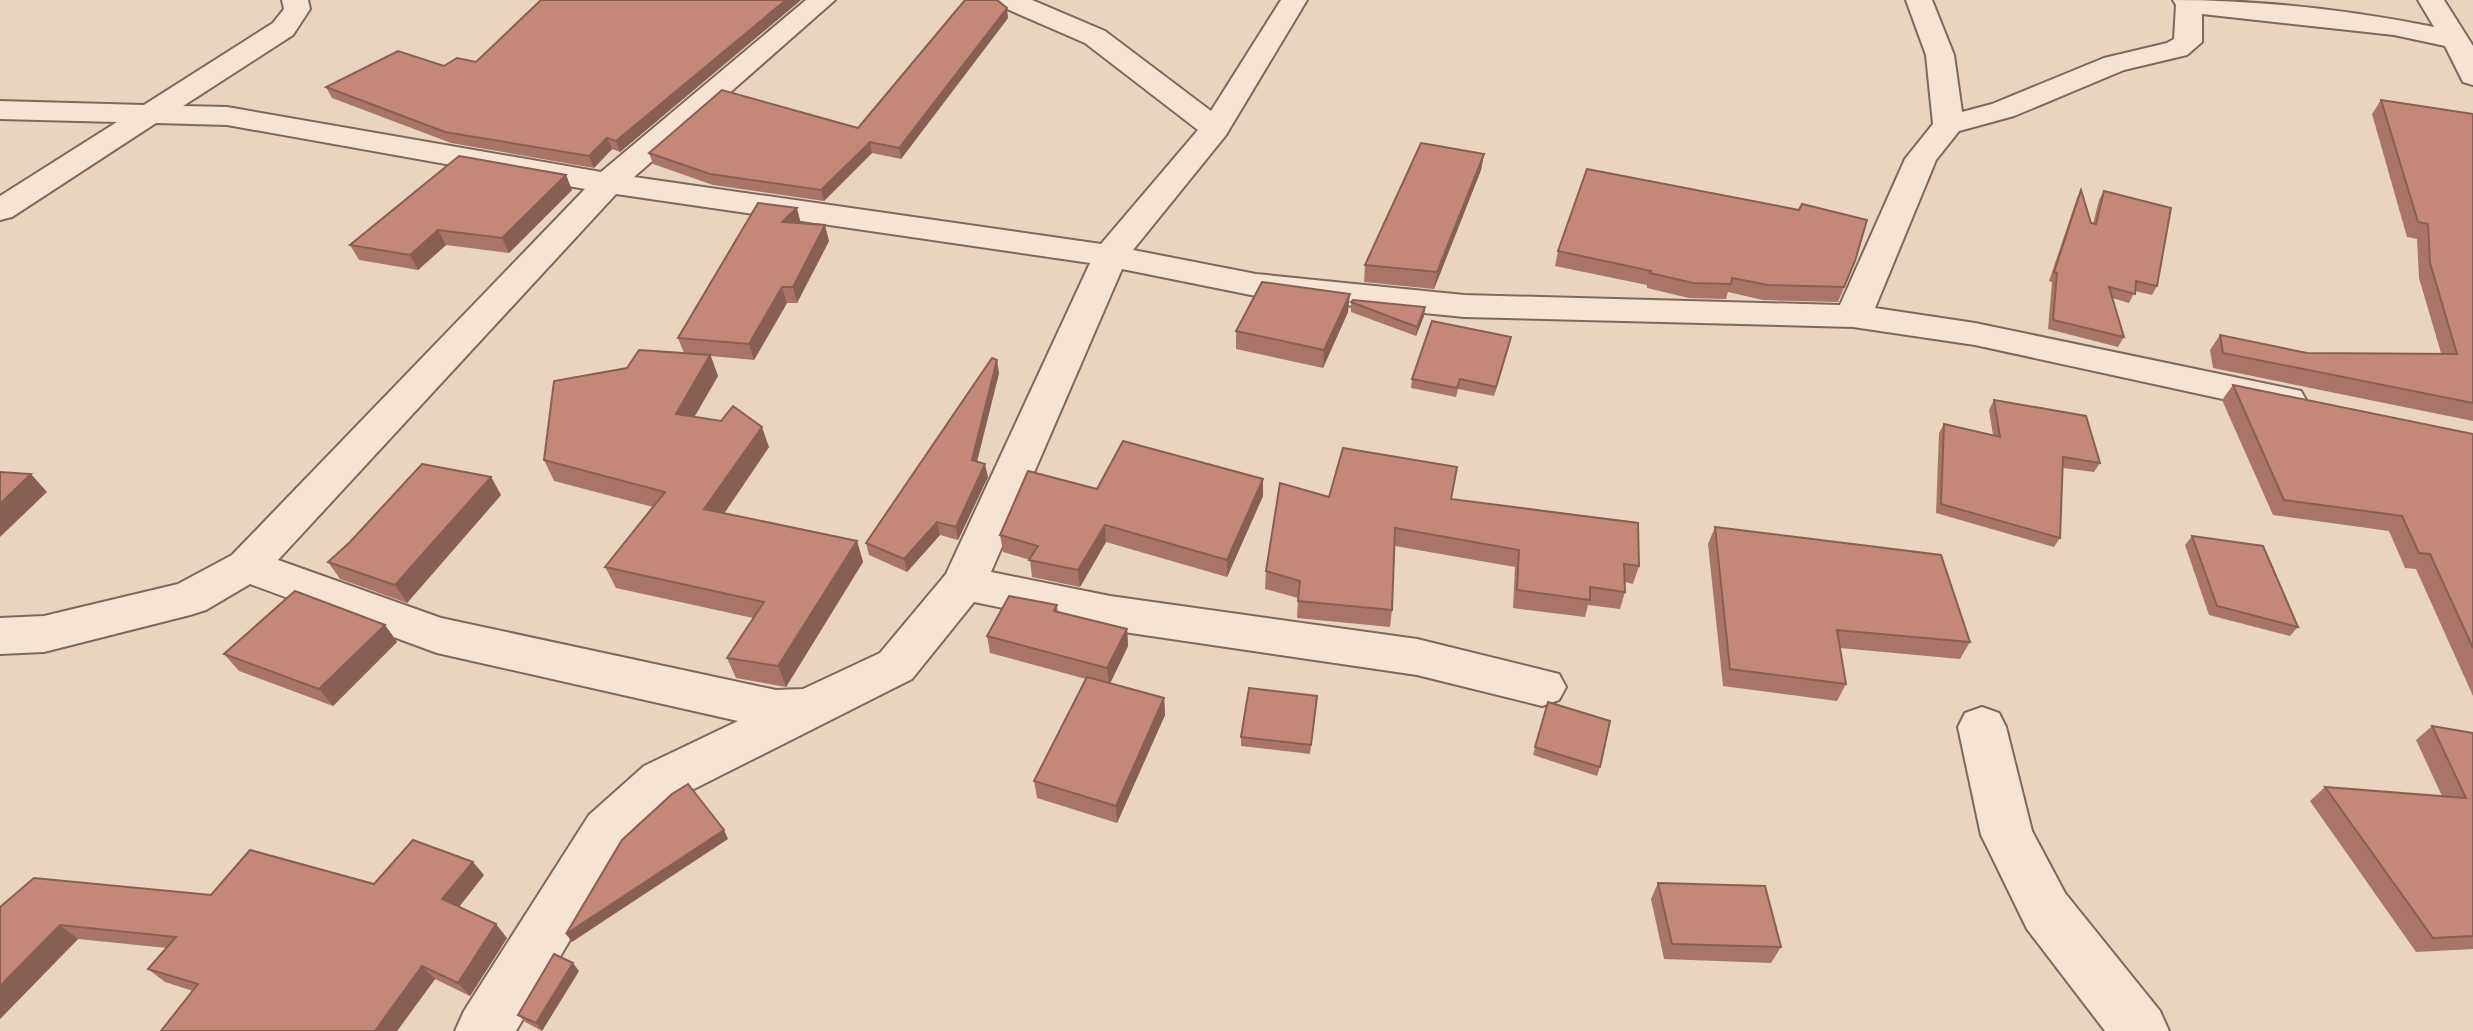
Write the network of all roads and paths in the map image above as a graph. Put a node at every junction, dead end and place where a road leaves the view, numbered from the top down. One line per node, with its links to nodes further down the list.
1 (295, 0): 11 (street)
2 (822, 0): 14 (street)
3 (1009, 0): 13 (street)
4 (1919, 0): 12 (street)
5 (2431, 0): 8 (street)
6 (1285, 1): 13 (street)
7 (2187, 3): 8 (street); 12 (street)
8 (2456, 40): 9 (street)
9 (2473, 76)
10 (0, 110): 11 (street)
11 (149, 114): 14 (street); 15 (street)
12 (1948, 125): 17 (street)
13 (1215, 129): 16 (street)
14 (608, 183): 16 (street); 19 (street)
15 (0, 210)
16 (1110, 256): 17 (street); 20 (street)
17 (1853, 316): 18 (street)
18 (2318, 406)
19 (247, 566): 21 (street); 23 (street)
20 (964, 583): 22 (street); 23 (street)
21 (0, 636)
22 (1542, 687)
23 (805, 708): 25 (street)
24 (1982, 727): 26 (street)
25 (484, 1031)
26 (2140, 1031)

